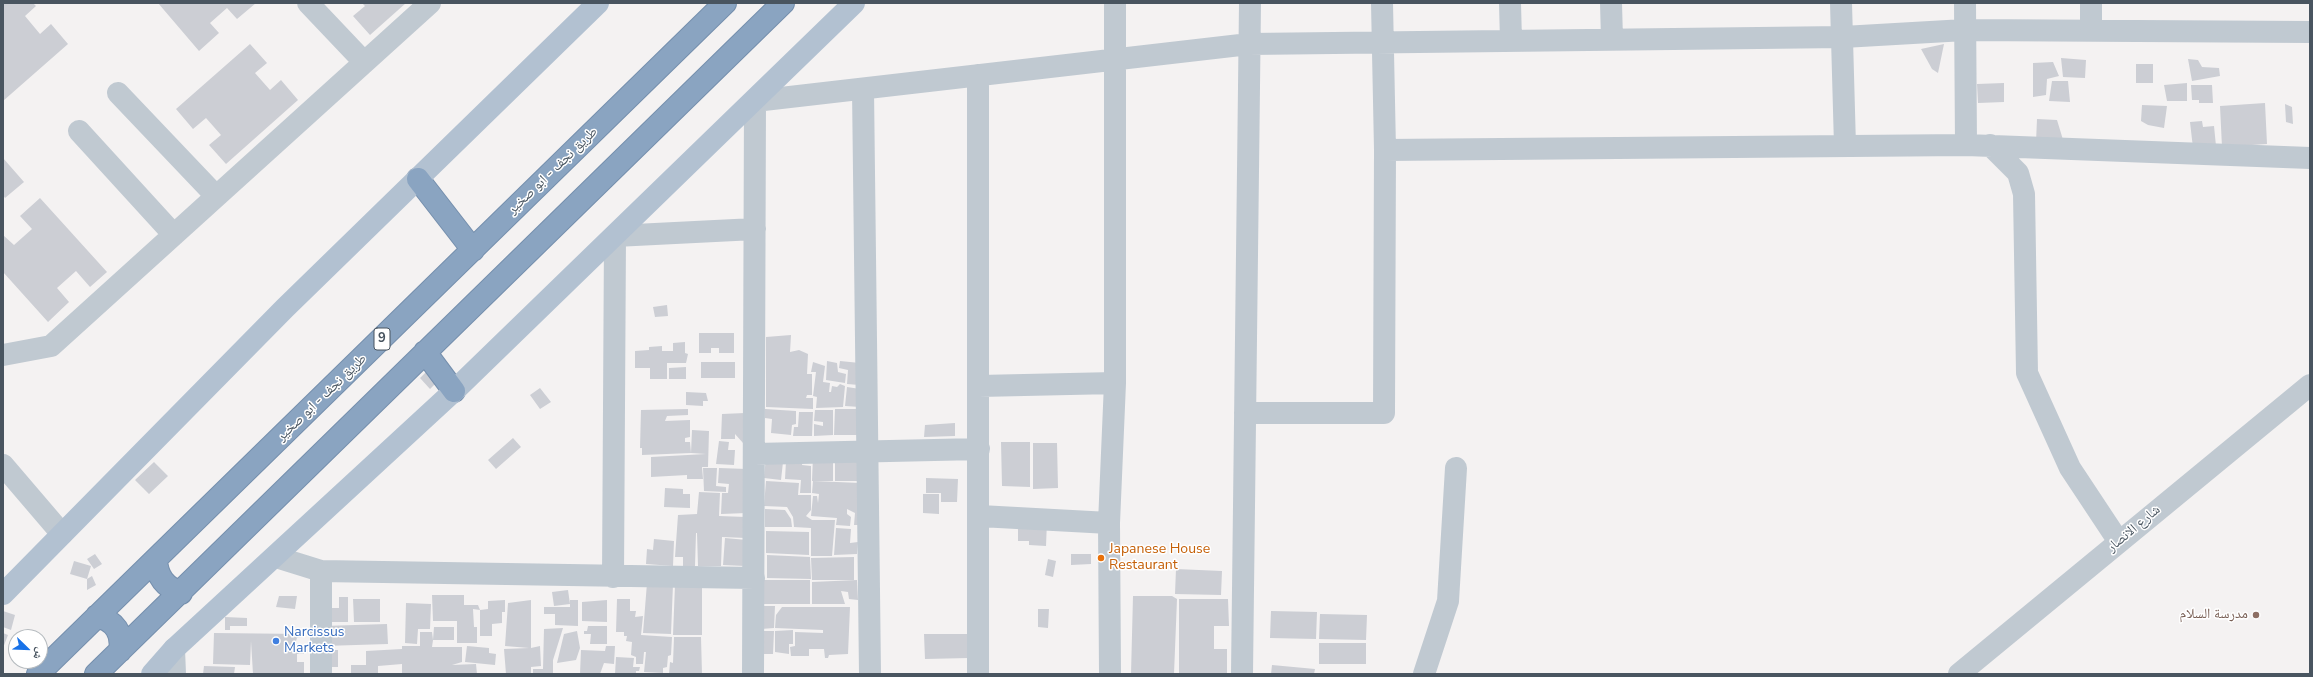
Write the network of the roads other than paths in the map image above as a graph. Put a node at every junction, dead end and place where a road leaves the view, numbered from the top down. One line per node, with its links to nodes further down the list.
1 (308, 3): 24 (street)
2 (430, 3): 24 (street)
3 (598, 3): 35 (main road)
4 (725, 3): 40 (highway, طريق نجف - ابو صخير / 9)
5 (783, 3): 41 (highway)
6 (854, 3): 28 (main road)
7 (1116, 3): 23 (street)
8 (1250, 3): 22 (street)
9 (1382, 3): 21 (street)
10 (1510, 3): 20 (street)
11 (1612, 3): 19 (street)
12 (1841, 3): 18 (street)
13 (1965, 3): 15 (street)
14 (2091, 3): 16 (street)
15 (1965, 30): 16 (street); 18 (street); 30 (street)
16 (2091, 30): 17 (street)
17 (2310, 32)
18 (1843, 36): 19 (street); 32 (street)
19 (1612, 40): 20 (street)
20 (1511, 41): 21 (street)
21 (1382, 42): 22 (street); 33 (street)
22 (1249, 44): 23 (street); 47 (street)
23 (1115, 59): 25 (street); 43 (street)
24 (364, 62): 36 (street)
25 (978, 76): 26 (street); 45 (street)
26 (863, 89): 28 (street); 49 (street)
27 (118, 93): 36 (street)
28 (755, 101): 37 (street); 39 (main road)
29 (79, 131): 38 (street)
30 (1966, 145): 31 (street); 32 (street)
31 (1990, 145): 34 (street); 56 (street)
32 (1845, 146): 33 (street)
33 (1385, 150): 47 (street)
34 (2310, 158)
35 (418, 179): 40 (highway); 55 (main road)
36 (216, 196): 38 (street)
37 (755, 229): 39 (street); 50 (street)
38 (174, 235): 42 (street)
39 (614, 236): 46 (main road); 60 (street)
40 (473, 250): 58 (highway, طريق نجف - ابو صخير / 9)
41 (425, 352): 46 (highway); 62 (highway)
42 (3, 355)
43 (1115, 383): 45 (street); 54 (street)
44 (2310, 385): 56 (street, شارع الانصار)
45 (979, 386): 48 (street)
46 (454, 391): 57 (main road)
47 (1245, 413): 76 (street)
48 (979, 449): 49 (street); 53 (street)
49 (868, 452): 50 (street); 73 (street)
50 (755, 454): 61 (street)
51 (3, 465): 55 (street)
52 (1456, 468): 77 (street)
53 (980, 516): 54 (street); 74 (street)
54 (1109, 523): 75 (street)
55 (62, 534): 63 (main road)
56 (2119, 542): 78 (street, شارع الانصار)
57 (276, 557): 59 (street); 65 (main road)
58 (156, 560): 62 (highway); 64 (highway, طريق نجف - ابو صخير / 9)
59 (321, 570): 60 (street); 71 (street)
60 (613, 577): 61 (street)
61 (754, 578): 72 (street)
62 (181, 592): 66 (highway)
63 (3, 594)
64 (97, 616): 66 (highway); 67 (highway, طريق نجف - ابو صخير / 9)
65 (174, 649): 69 (main road); 70 (street)
66 (120, 651): 68 (highway)
67 (38, 674)
68 (96, 674)
69 (152, 674)
70 (175, 674)
71 (321, 674)
72 (753, 674)
73 (870, 674)
74 (978, 674)
75 (1110, 674)
76 (1242, 674)
77 (1424, 674)
78 (1959, 674)

